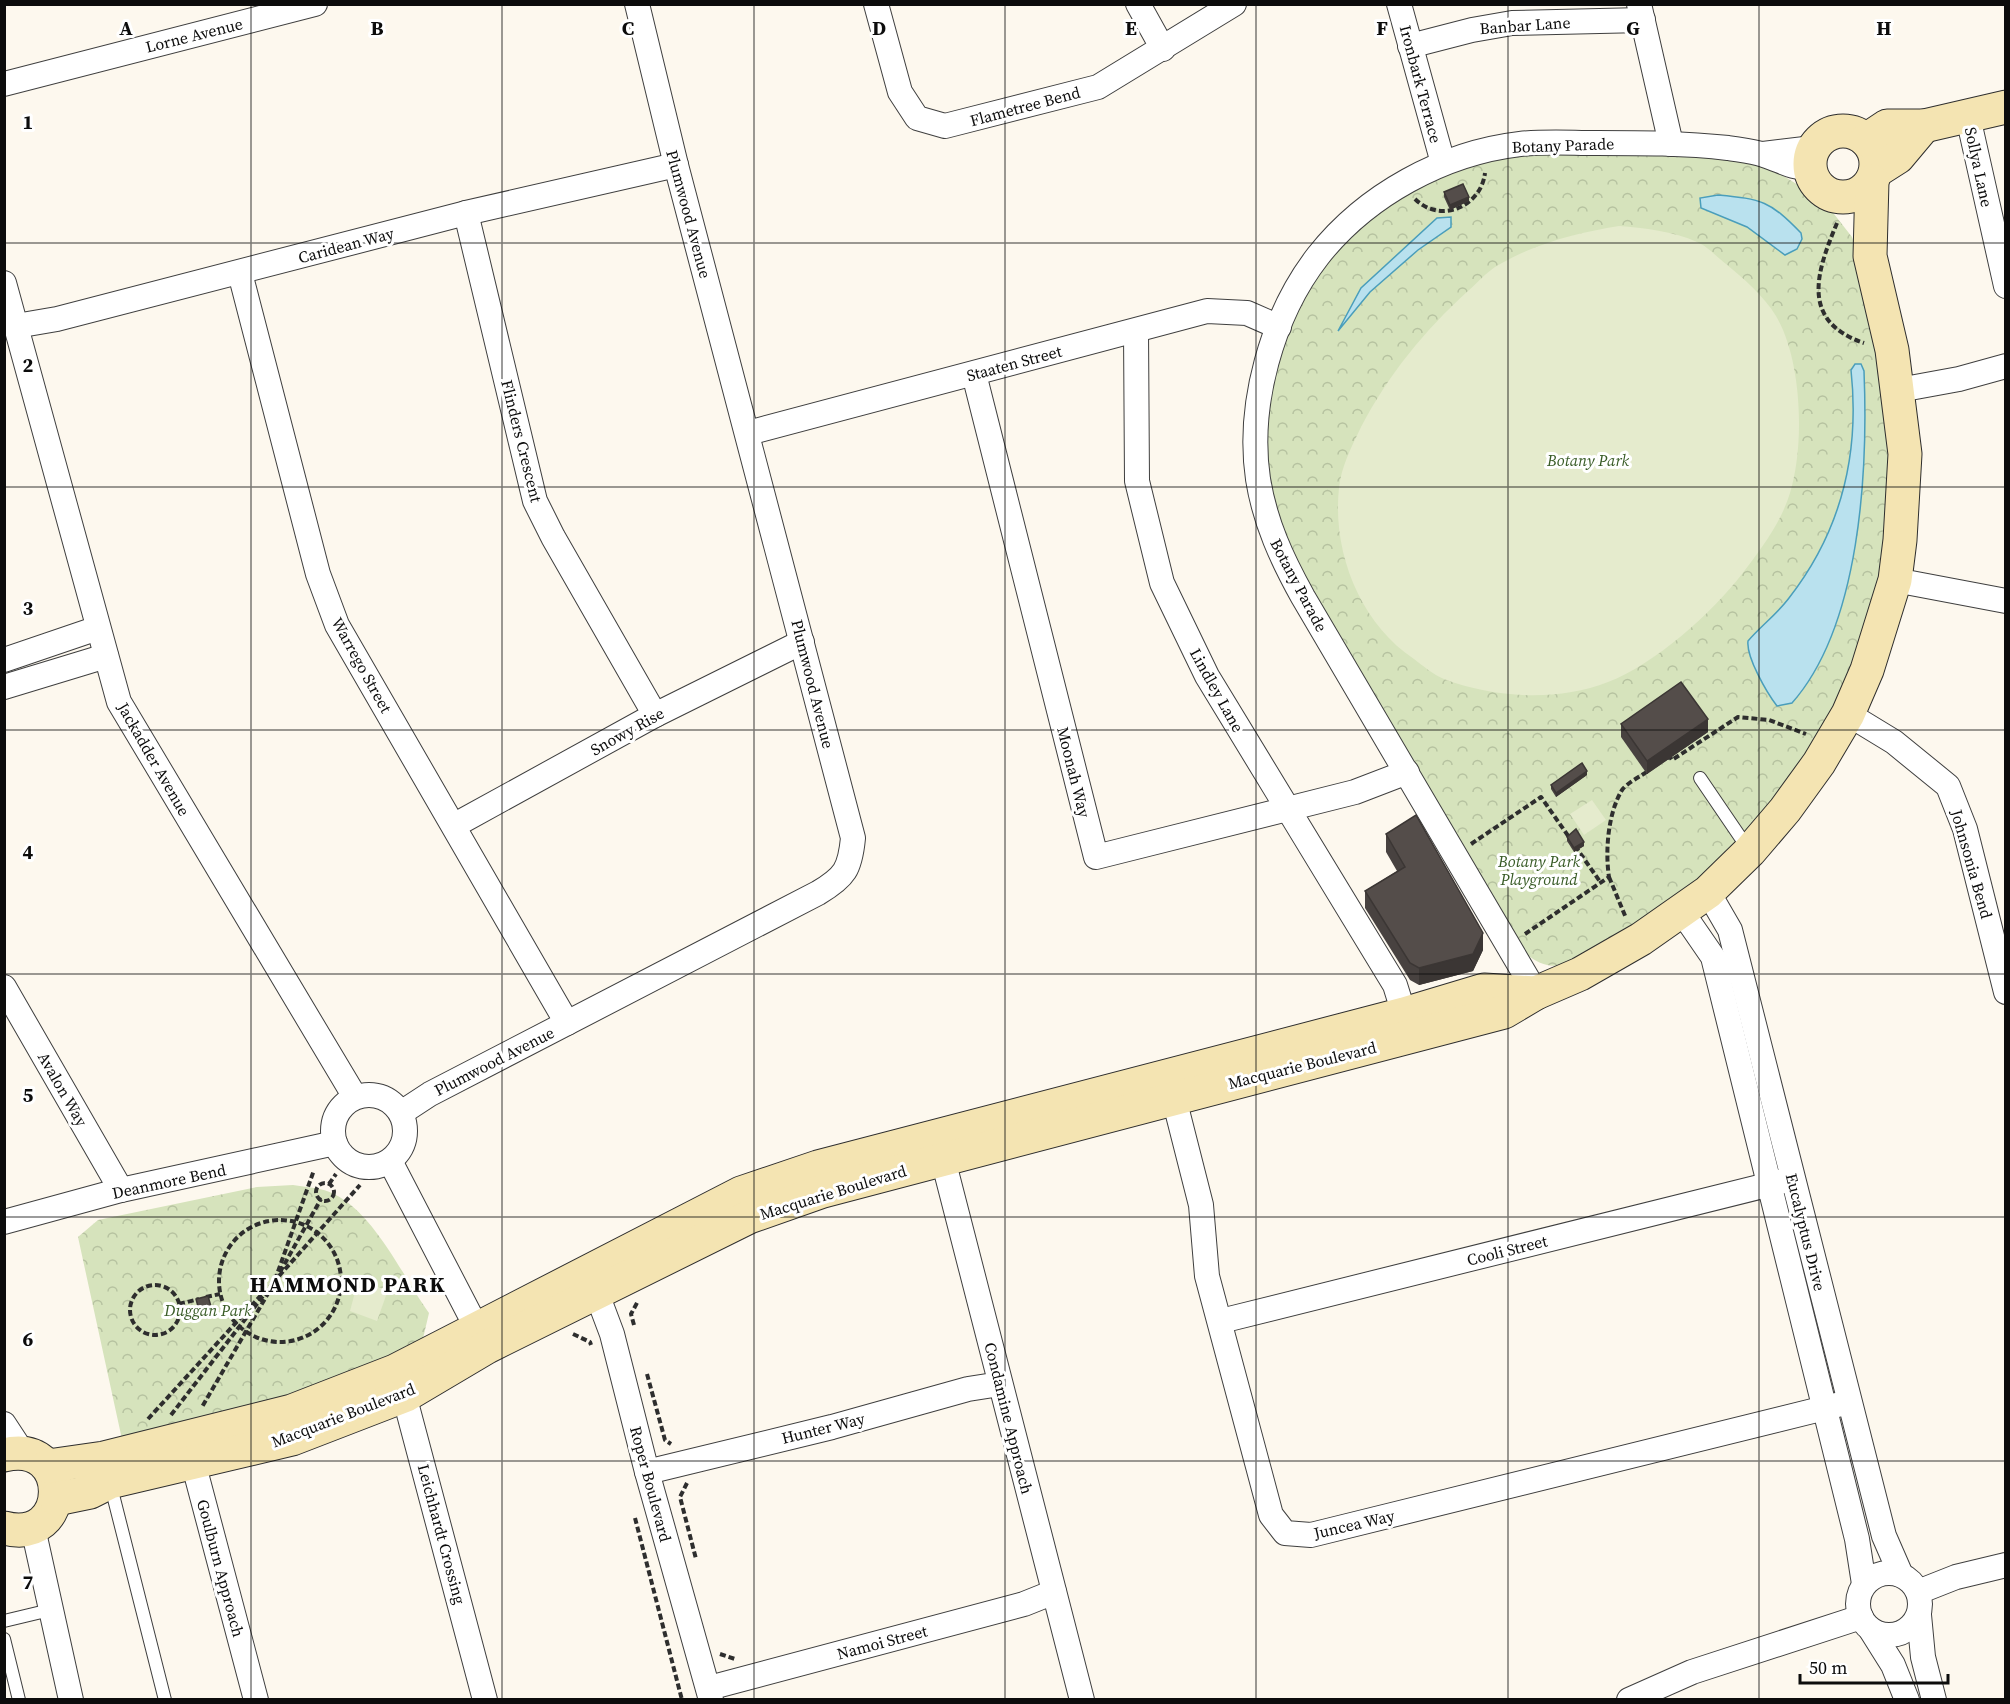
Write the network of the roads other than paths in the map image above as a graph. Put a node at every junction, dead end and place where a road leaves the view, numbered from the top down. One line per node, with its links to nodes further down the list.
1 (315, 4): 10 (street, Lorne Avenue)
2 (637, 4): 17 (street, Plumwood Avenue)
3 (876, 4): 9 (street, Flametree Bend)
4 (1138, 4): 9 (street)
5 (1234, 4): 9 (street, Flametree Bend)
6 (1399, 4): 8 (street, Ironbark Terrace)
7 (1641, 12): 8 (street, Banbar Lane); 15 (street)
8 (1410, 46): 16 (street, Ironbark Terrace)
9 (1163, 49)
10 (4, 84)
11 (2006, 107): 12 (street)
12 (1968, 117): 13 (street); 24 (street, Sollya Lane)
13 (1924, 126): 14 (street); 19 (street)
14 (1866, 140): 18 (street); 19 (street)
15 (1671, 144): 16 (street, Botany Parade); 18 (street, Botany Parade)
16 (1443, 164): 26 (street, Botany Parade)
17 (675, 165): 20 (street, Caridean Way); 31 (street, Plumwood Avenue)
18 (1819, 167): 19 (street); 21 (street, Macquarie Boulevard)
19 (1874, 176): 21 (street, Macquarie Boulevard)
20 (466, 213): 22 (street, Caridean Way); 40 (street, Flinders Crescent)
21 (1870, 256): 30 (street, Macquarie Boulevard)
22 (240, 273): 25 (street, Caridean Way); 44 (street, Warrego Street)
23 (4, 284): 25 (street, Jackadder Avenue)
24 (2006, 286)
25 (16, 326): 34 (street, Jackadder Avenue)
26 (1279, 327): 27 (street, Staaten Street); 41 (street, Botany Parade)
27 (1136, 331): 29 (street, Staaten Street); 43 (street, Lindley Lane)
28 (2006, 366): 30 (street)
29 (974, 374): 31 (street, Staaten Street); 43 (street, Moonah Way)
30 (1899, 390): 32 (street, Macquarie Boulevard)
31 (748, 433): 35 (street, Plumwood Avenue)
32 (1895, 580): 33 (street); 39 (street, Macquarie Boulevard)
33 (2006, 601)
34 (98, 628): 36 (street, Jackadder Avenue); 37 (street)
35 (802, 642): 40 (street, Snowy Rise); 52 (street, Plumwood Avenue)
36 (106, 656): 38 (street); 54 (street, Jackadder Avenue)
37 (4, 660)
38 (4, 687)
39 (1848, 714): 45 (street, Macquarie Boulevard); 49 (street, Johnsonia Bend)
40 (655, 715): 44 (street, Snowy Rise)
41 (1407, 772): 43 (street, Moonah Way); 50 (street, Botany Parade)
42 (1700, 778): 45 (lane)
43 (1286, 808): 51 (street, Lindley Lane)
44 (454, 825): 52 (street, Warrego Street)
45 (1750, 851): 46 (street, Macquarie Boulevard)
46 (1708, 892): 47 (street, Macquarie Boulevard); 59 (street, Eucalyptus Drive)
47 (1682, 912): 50 (street, Macquarie Boulevard); 60 (street, Eucalyptus Drive)
48 (4, 987): 61 (street, Avalon Way)
49 (2006, 992)
50 (1536, 993): 51 (street, Macquarie Boulevard); 53 (street, Macquarie Boulevard)
51 (1404, 1014): 53 (street, Macquarie Boulevard)
52 (567, 1023): 55 (street, Plumwood Avenue)
53 (1170, 1087): 57 (street, Macquarie Boulevard); 64 (street, Juncea Way)
54 (355, 1097): 55 (street); 56 (street)
55 (401, 1113): 58 (street)
56 (335, 1143): 58 (street); 61 (street, Deanmore Bend)
57 (940, 1148): 63 (street, Macquarie Boulevard); 67 (street, Condamine Approach)
58 (390, 1161): 65 (street)
59 (1793, 1179): 60 (street, Cooli Street); 68 (street, Eucalyptus Drive)
60 (1769, 1185): 64 (street, Cooli Street); 69 (street, Eucalyptus Drive)
61 (121, 1190): 62 (street, Deanmore Bend)
62 (4, 1222)
63 (592, 1282): 65 (street, Macquarie Boulevard); 73 (street, Roper Boulevard)
64 (1221, 1321): 69 (street, Juncea Way)
65 (482, 1338): 66 (street, Macquarie Boulevard)
66 (401, 1383): 71 (street, Macquarie Boulevard); 92 (street, Leichhardt Crossing)
67 (1000, 1384): 73 (street, Hunter Way); 80 (street, Condamine Approach)
68 (1849, 1402): 69 (street, Juncea Way); 78 (street, Eucalyptus Drive)
69 (1825, 1407): 79 (street, Eucalyptus Drive)
70 (4, 1424): 72 (street)
71 (187, 1432): 72 (street, Macquarie Boulevard); 74 (street, Macquarie Boulevard); 91 (street, Goulburn Approach)
72 (25, 1458): 75 (street)
73 (647, 1472): 86 (street, Roper Boulevard)
74 (110, 1482): 75 (street, Macquarie Boulevard); 90 (lane)
75 (56, 1499): 76 (street)
76 (14, 1528): 82 (street)
77 (2006, 1564): 81 (street)
78 (1901, 1575): 79 (street); 81 (street)
79 (1864, 1584): 84 (street)
80 (1054, 1592): 86 (street, Namoi Street); 93 (street, Condamine Approach)
81 (1918, 1603): 84 (street); 95 (street)
82 (50, 1610): 83 (lane); 89 (street)
83 (4, 1622)
84 (1866, 1623): 87 (street); 94 (street)
85 (4, 1639): 88 (lane)
86 (710, 1694)
87 (1640, 1697)
88 (19, 1700)
89 (71, 1700)
90 (165, 1700)
91 (256, 1700)
92 (485, 1700)
93 (1082, 1700)
94 (1907, 1700)
95 (1934, 1700)

